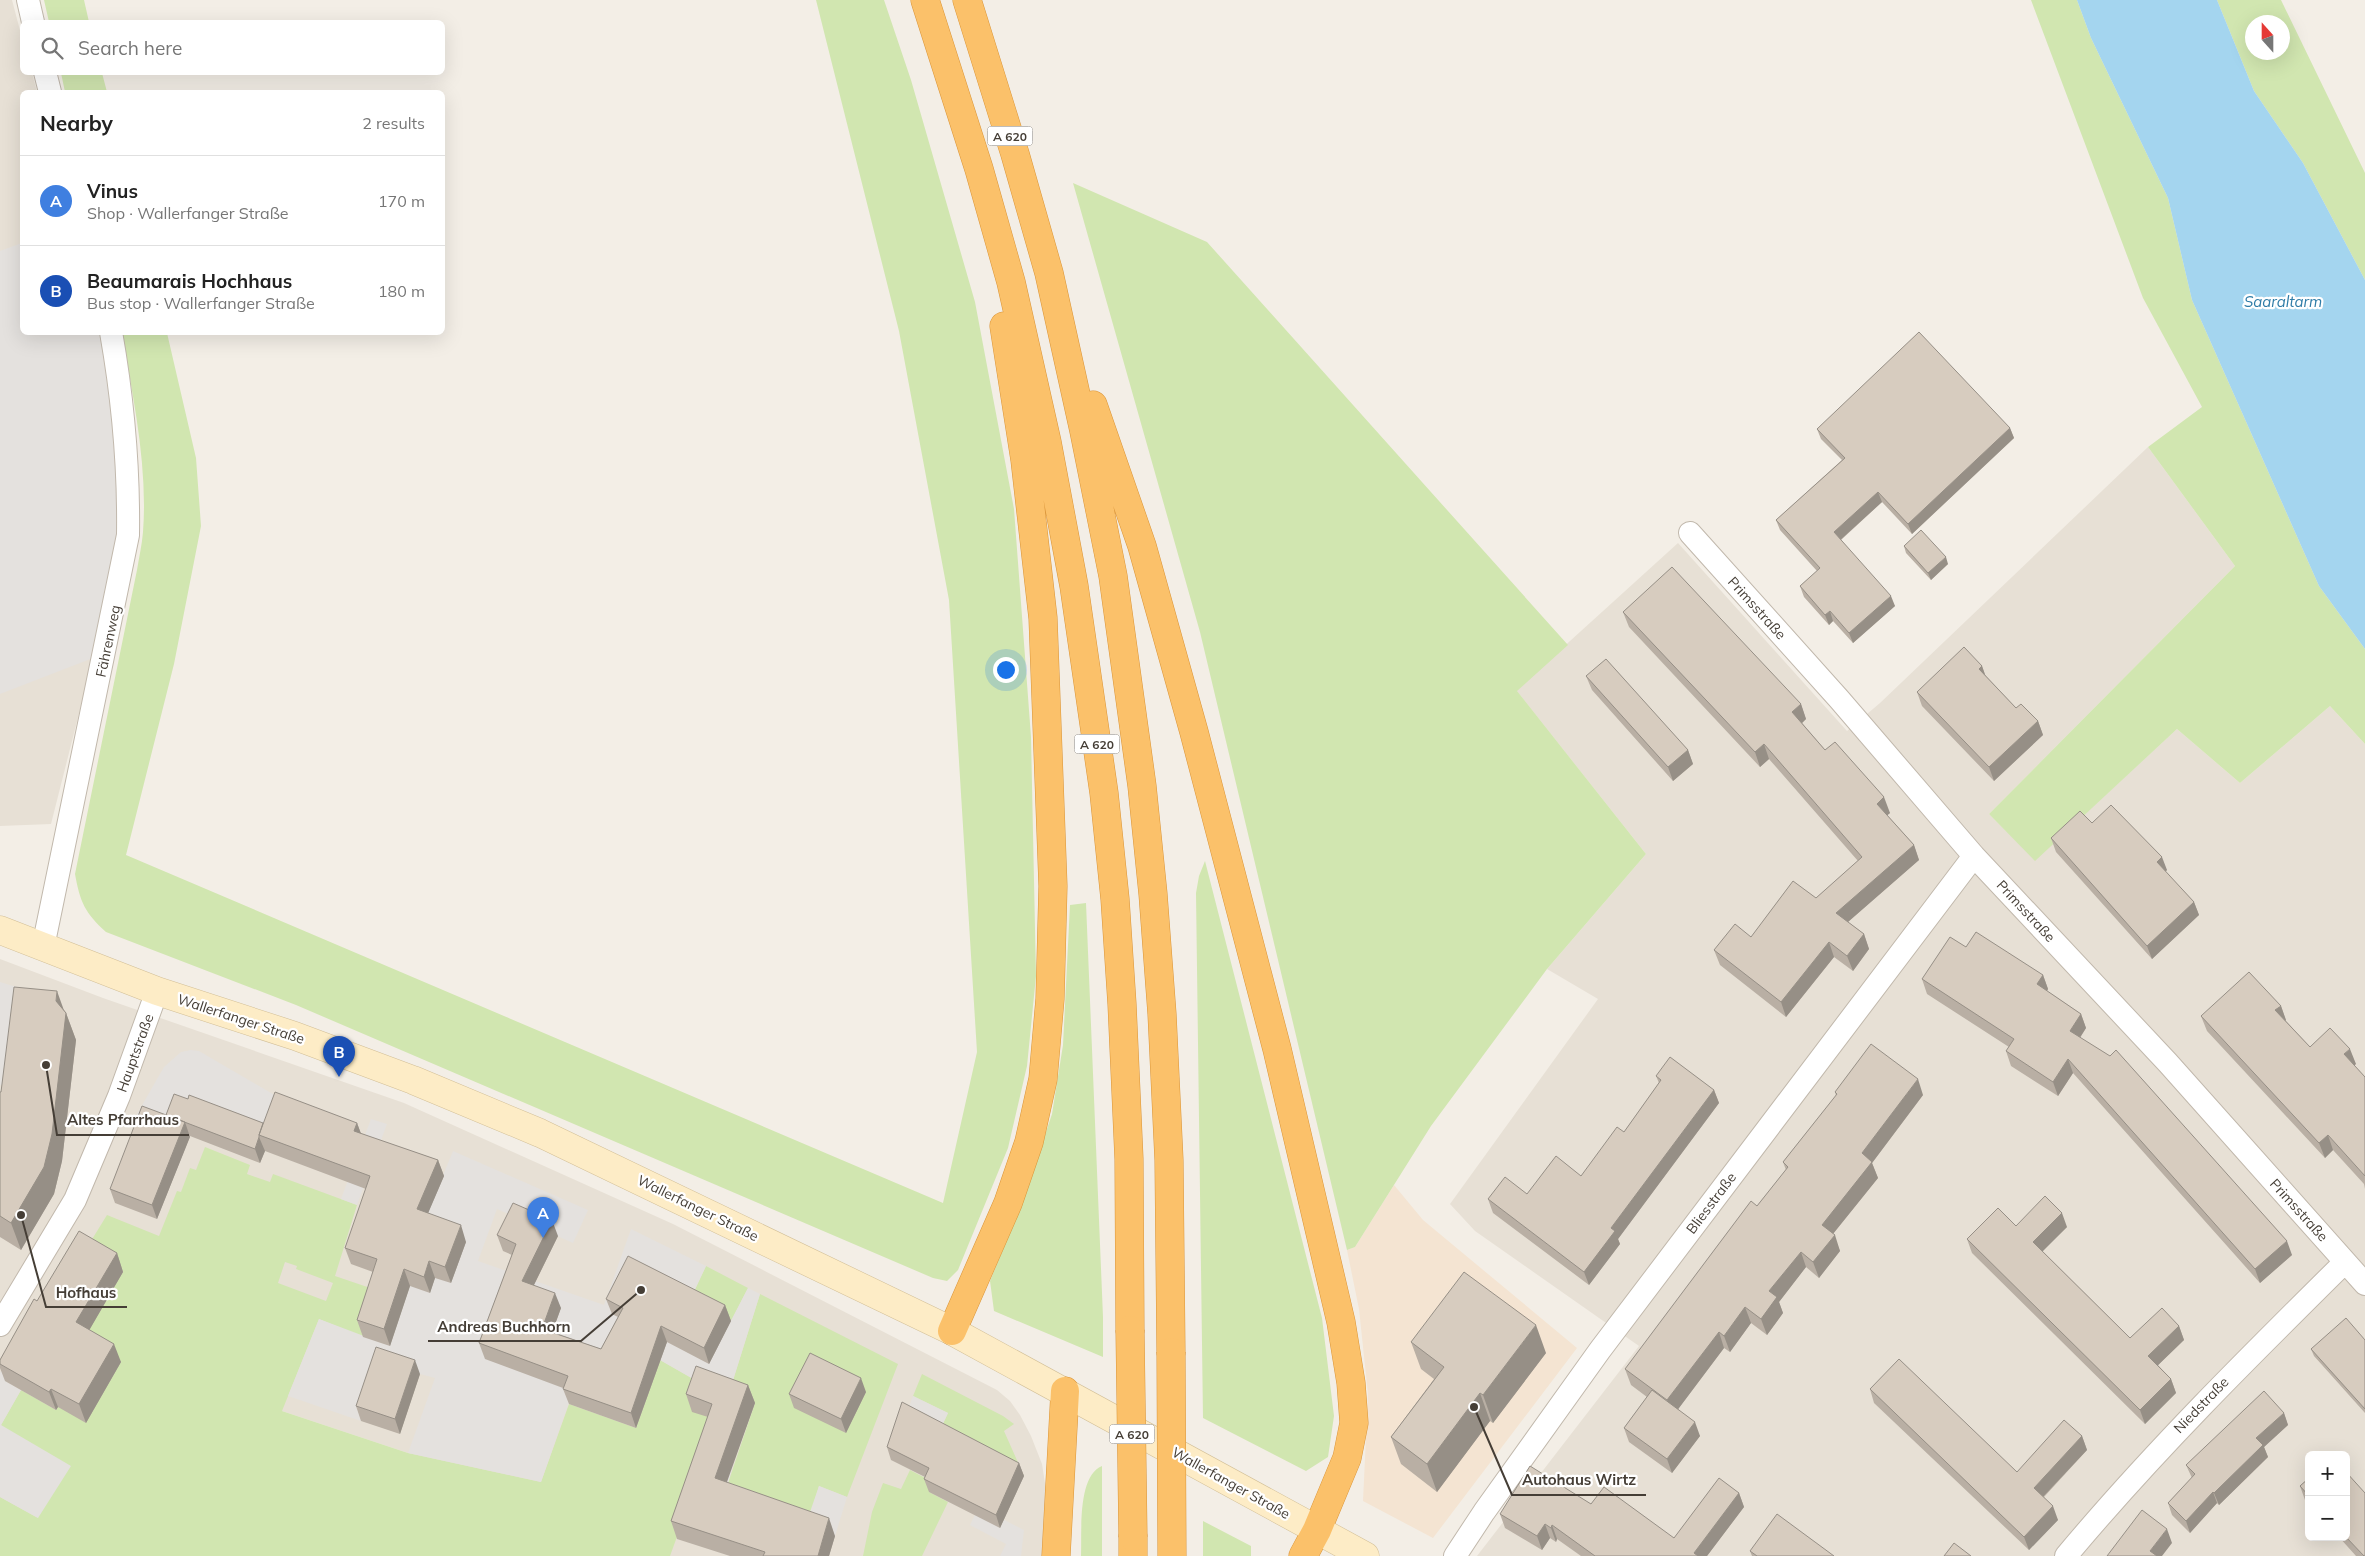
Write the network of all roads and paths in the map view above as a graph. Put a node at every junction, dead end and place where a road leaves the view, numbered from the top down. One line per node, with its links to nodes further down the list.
1 (28, 0): 4 (street)
2 (926, 0): 7 (highway, A 620)
3 (967, 0): 8 (highway, A 620)
4 (33, 20)
5 (46, 75): 6 (street)
6 (50, 90)
7 (979, 169): 18 (highway); 21 (highway, A 620, bridge)
8 (1049, 273): 20 (highway); 23 (highway, A 620, bridge)
9 (112, 335): 13 (street, Fährenweg)
10 (1690, 533): 11 (street, Primsstraße)
11 (1974, 856): 15 (street, Primsstraße); 26 (street, Bliesstraße)
12 (0, 930): 13 (main road, Wallerfanger Straße)
13 (44, 947): 14 (main road, Wallerfanger Straße)
14 (157, 992): 17 (street, Hauptstraße); 18 (main road, Wallerfanger Straße)
15 (2345, 1262): 16 (street, Primsstraße); 27 (street, Niedstraße)
16 (2365, 1284)
17 (0, 1325)
18 (952, 1331): 19 (main road, Wallerfanger Straße)
19 (1065, 1391): 20 (main road, Wallerfanger Straße); 22 (highway)
20 (1317, 1530): 24 (highway); 25 (main road, Wallerfanger Straße)
21 (1133, 1547)
22 (1056, 1556)
23 (1172, 1556)
24 (1303, 1556)
25 (1365, 1556)
26 (1455, 1556)
27 (2066, 1556)

